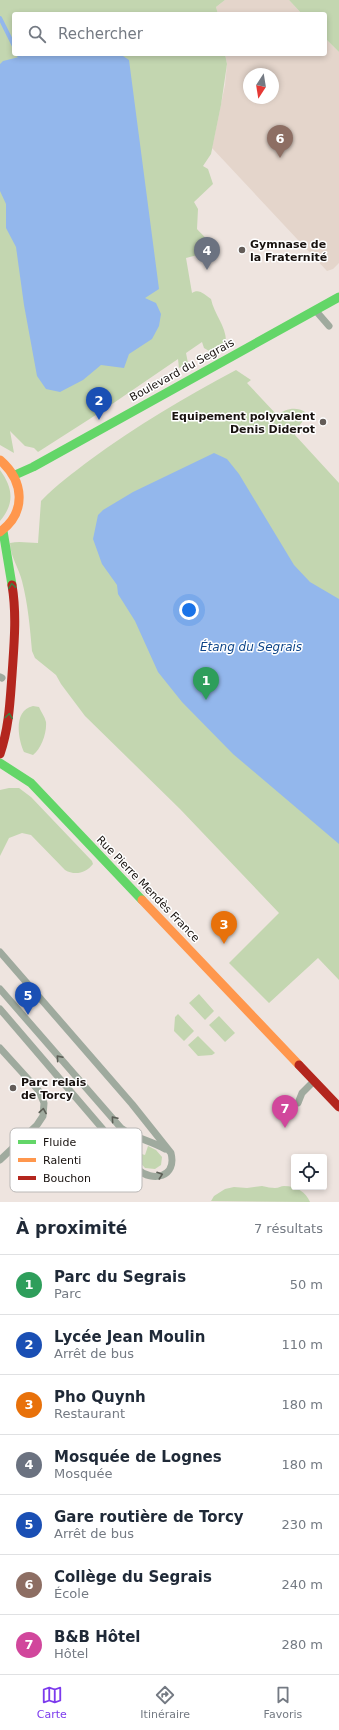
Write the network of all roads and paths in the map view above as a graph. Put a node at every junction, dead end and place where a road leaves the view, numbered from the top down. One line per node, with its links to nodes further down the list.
1 (339, 297): 2 (street, Boulevard du Segrais)
2 (315, 310): 3 (lane); 5 (street, Boulevard du Segrais)
3 (329, 326)
4 (0, 460): 5 (street)
5 (15, 475): 6 (street)
6 (1, 531): 10 (street, one-way to 6)
7 (2, 666): 8 (street)
8 (1, 677): 9 (street)
9 (1, 690)
10 (0, 754)
11 (0, 764): 16 (street, Rue Pierre Mendès France)
12 (0, 952): 24 (lane)
13 (0, 989): 21 (lane, one-way to 13)
14 (0, 1009): 20 (lane, one-way to 20)
15 (0, 1048): 19 (lane, one-way to 15)
16 (314, 1081): 17 (lane); 18 (street, Rue Pierre Mendès France)
17 (298, 1104)
18 (339, 1107)
19 (34, 1128)
20 (103, 1128)
21 (121, 1128)
22 (142, 1138): 24 (lane, one-way to 22)
23 (10, 1151): 25 (lane, one-way to 23)
24 (171, 1152): 26 (lane, one-way to 24)
25 (0, 1160)
26 (142, 1173)

